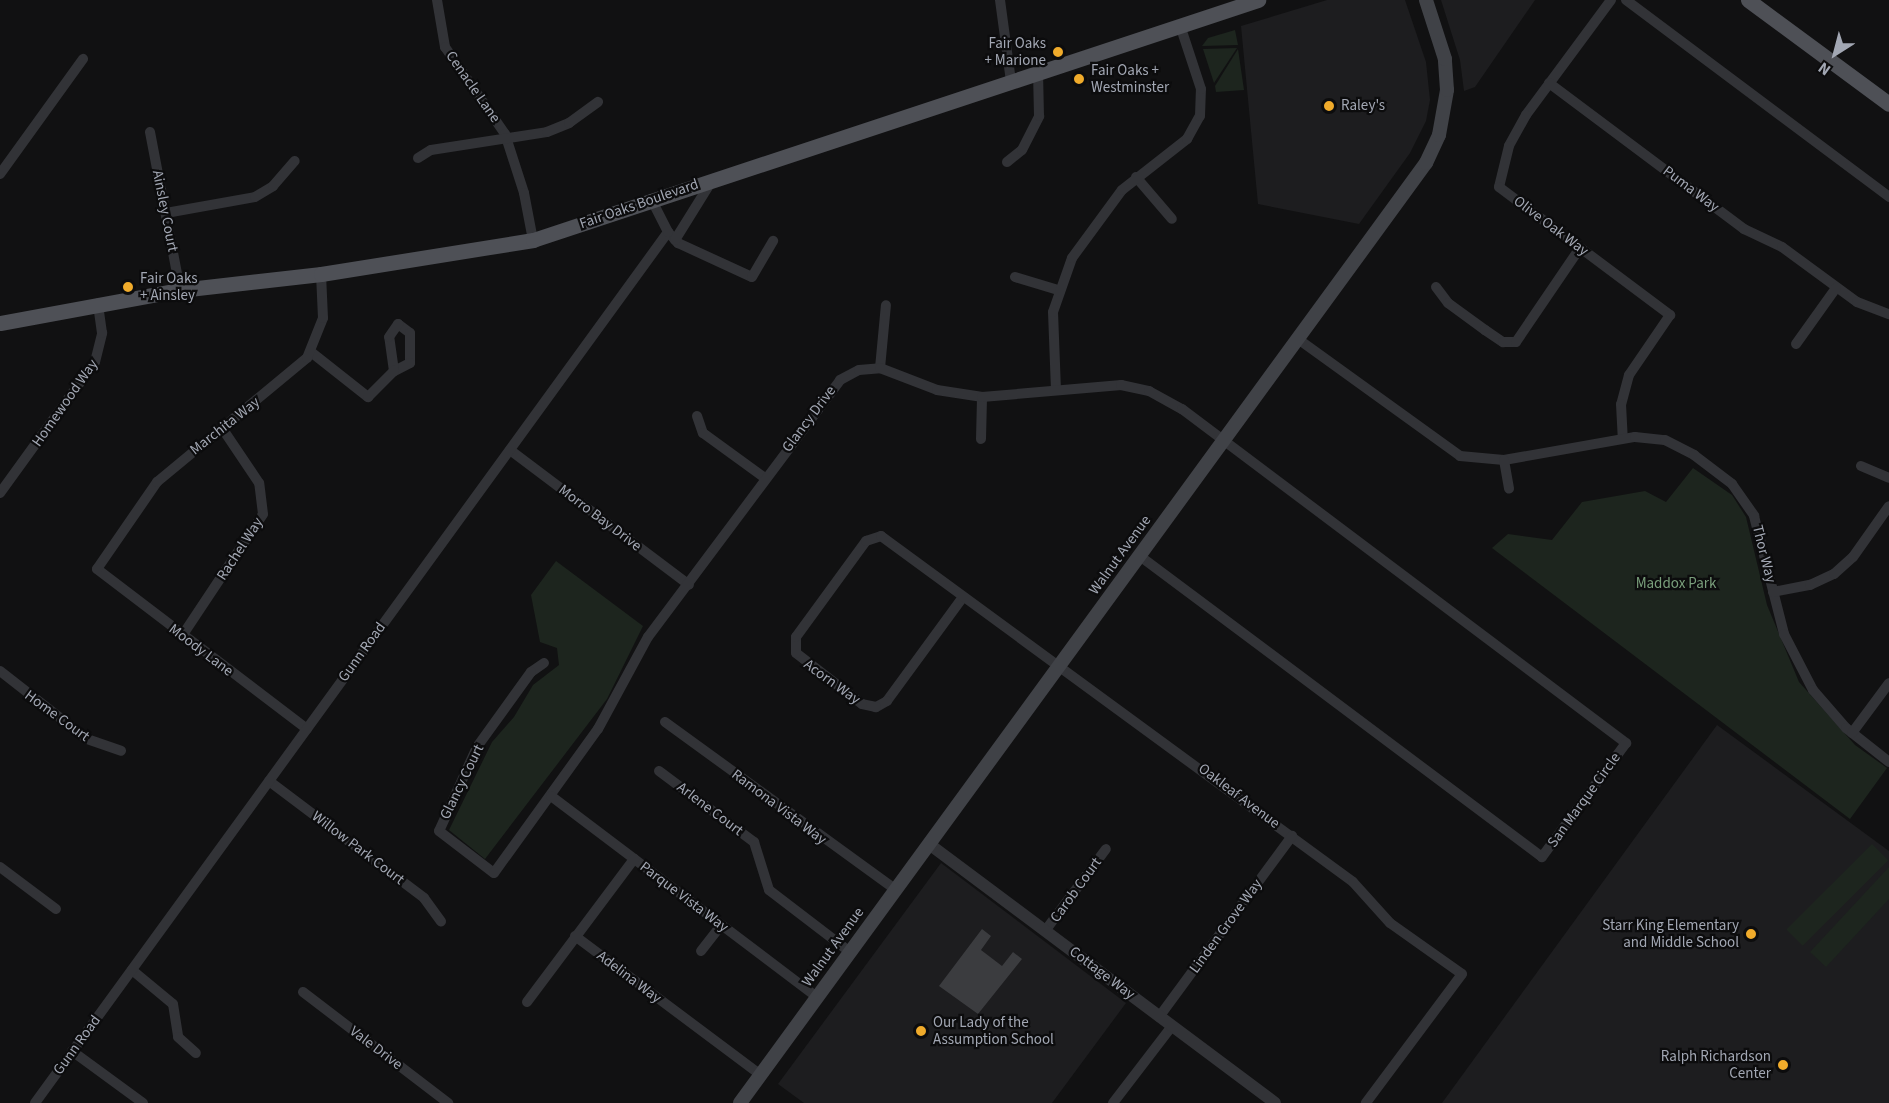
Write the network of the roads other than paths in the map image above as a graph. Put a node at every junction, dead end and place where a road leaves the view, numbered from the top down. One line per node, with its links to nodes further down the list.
1 (437, 0): 16 (street, Cenacle Lane)
2 (1000, 0): 11 (street)
3 (1258, 0): 8 (main road, Fair Oaks Boulevard)
4 (1426, 0): 41 (main road, Walnut Avenue)
5 (1611, 0): 12 (street, Olive Oak Way)
6 (1626, 0): 23 (street)
7 (1748, 0): 14 (main road)
8 (1180, 25): 10 (main road, Fair Oaks Boulevard); 21 (street)
9 (83, 59): 20 (street)
10 (1038, 72): 11 (main road, Fair Oaks Boulevard); 19 (street)
11 (1011, 81): 22 (main road, Fair Oaks Boulevard)
12 (1549, 83): 30 (street, Olive Oak Way); 34 (street, Puma Way)
13 (598, 102): 16 (street, Cenacle Lane)
14 (1889, 104)
15 (150, 132): 25 (street, Ainsley Court)
16 (506, 138): 17 (street, Cenacle Lane); 28 (street, Cenacle Lane)
17 (418, 158)
18 (295, 161): 25 (street)
19 (1007, 162)
20 (0, 174)
21 (1136, 177): 26 (street); 36 (street)
22 (714, 178): 24 (main road, Fair Oaks Boulevard); 27 (street, Gunn Road)
23 (1889, 197)
24 (651, 199): 27 (street); 28 (main road, Fair Oaks Boulevard)
25 (166, 213): 35 (street, Ainsley Court)
26 (1172, 219)
27 (671, 236): 29 (street); 53 (street, Gunn Road)
28 (533, 240): 31 (main road, Fair Oaks Boulevard)
29 (773, 241)
30 (1580, 248): 33 (street); 50 (street, Olive Oak Way)
31 (321, 274): 35 (main road, Fair Oaks Boulevard); 43 (street, Marchita Way)
32 (1015, 277): 36 (street)
33 (1436, 287)
34 (1836, 288): 39 (street, Puma Way); 42 (street)
35 (180, 290): 37 (main road, Fair Oaks Boulevard)
36 (1058, 290): 46 (street)
37 (98, 303): 40 (main road, Fair Oaks Boulevard); 59 (street, Homewood Way)
38 (886, 304): 44 (street)
39 (1889, 314)
40 (0, 323)
41 (1298, 339): 52 (main road, Walnut Avenue); 54 (street, Thor Way)
42 (1796, 344)
43 (311, 352): 45 (street); 49 (street, Marchita Way)
44 (880, 368): 47 (street); 56 (street, Glancy Drive)
45 (394, 371)
46 (1056, 390): 47 (street); 52 (street)
47 (981, 397): 51 (street)
48 (697, 416): 56 (street)
49 (222, 428): 63 (street, Marchita Way); 67 (street, Rachel Way)
50 (1623, 438): 54 (street, Thor Way); 65 (street, Thor Way)
51 (981, 439)
52 (1225, 439): 62 (main road, Walnut Avenue); 62 (street, San Marque Circle)
53 (510, 450): 64 (street, Morro Bay Drive); 73 (street, Gunn Road)
54 (1504, 460): 58 (street)
55 (1862, 466): 57 (street)
56 (765, 478): 64 (street, Glancy Drive)
57 (1889, 478)
58 (1509, 489)
59 (0, 493)
60 (1889, 506): 65 (street)
61 (876, 536): 66 (street, Oakleaf Avenue); 66 (street, Acorn Way)
62 (1140, 556): 69 (main road, Walnut Avenue)
63 (97, 569): 67 (street, Moody Lane)
64 (689, 585): 79 (street, Glancy Drive)
65 (1773, 592): 74 (street, Thor Way)
66 (963, 597): 69 (street, Oakleaf Avenue)
67 (182, 636): 73 (street, Moody Lane)
68 (544, 663): 79 (street, Glancy Court)
69 (1059, 666): 80 (street, Oakleaf Avenue); 81 (main road, Walnut Avenue)
70 (0, 671): 75 (street, Home Court)
71 (1889, 683): 74 (street)
72 (665, 722): 85 (street, Ramona Vista Way)
73 (306, 729): 78 (street, Gunn Road)
74 (1852, 733): 76 (street, Thor Way)
75 (121, 751)
76 (1889, 762)
77 (659, 771): 92 (street, Arlene Court)
78 (269, 781): 87 (street, Willow Park Court); 93 (street, Gunn Road)
79 (551, 796): 83 (street, Parque Vista Way)
80 (1292, 836): 97 (street, Linden Grove Way); 108 (street, Oakleaf Avenue)
81 (929, 844): 85 (main road, Walnut Avenue); 89 (street, Cottage Way)
82 (1106, 849): 89 (street, Carob Court)
83 (634, 859): 88 (street, Parque Vista Way); 90 (street)
84 (2, 874): 86 (street)
85 (896, 890): 92 (main road, Walnut Avenue)
86 (56, 909)
87 (441, 921)
88 (721, 925): 91 (street); 95 (street, Parque Vista Way)
89 (1046, 931): 97 (street, Cottage Way)
90 (575, 936): 96 (street); 101 (street, Adelina Way)
91 (701, 951)
92 (850, 952): 95 (main road, Walnut Avenue)
93 (132, 970): 99 (street, Gunn Road); 100 (street)
94 (303, 992): 104 (street, Vale Drive)
95 (818, 997): 101 (main road, Walnut Avenue)
96 (527, 1002)
97 (1160, 1017): 98 (street, Cottage Way)
98 (1172, 1026): 106 (street); 107 (street, Cottage Way)
99 (72, 1051): 102 (street, Gunn Road); 103 (street)
100 (196, 1053)
101 (761, 1075): 105 (main road, Walnut Avenue)
102 (35, 1103)
103 (143, 1103)
104 (448, 1103)
105 (740, 1103)
106 (1113, 1103)
107 (1275, 1103)
108 (1366, 1103)

